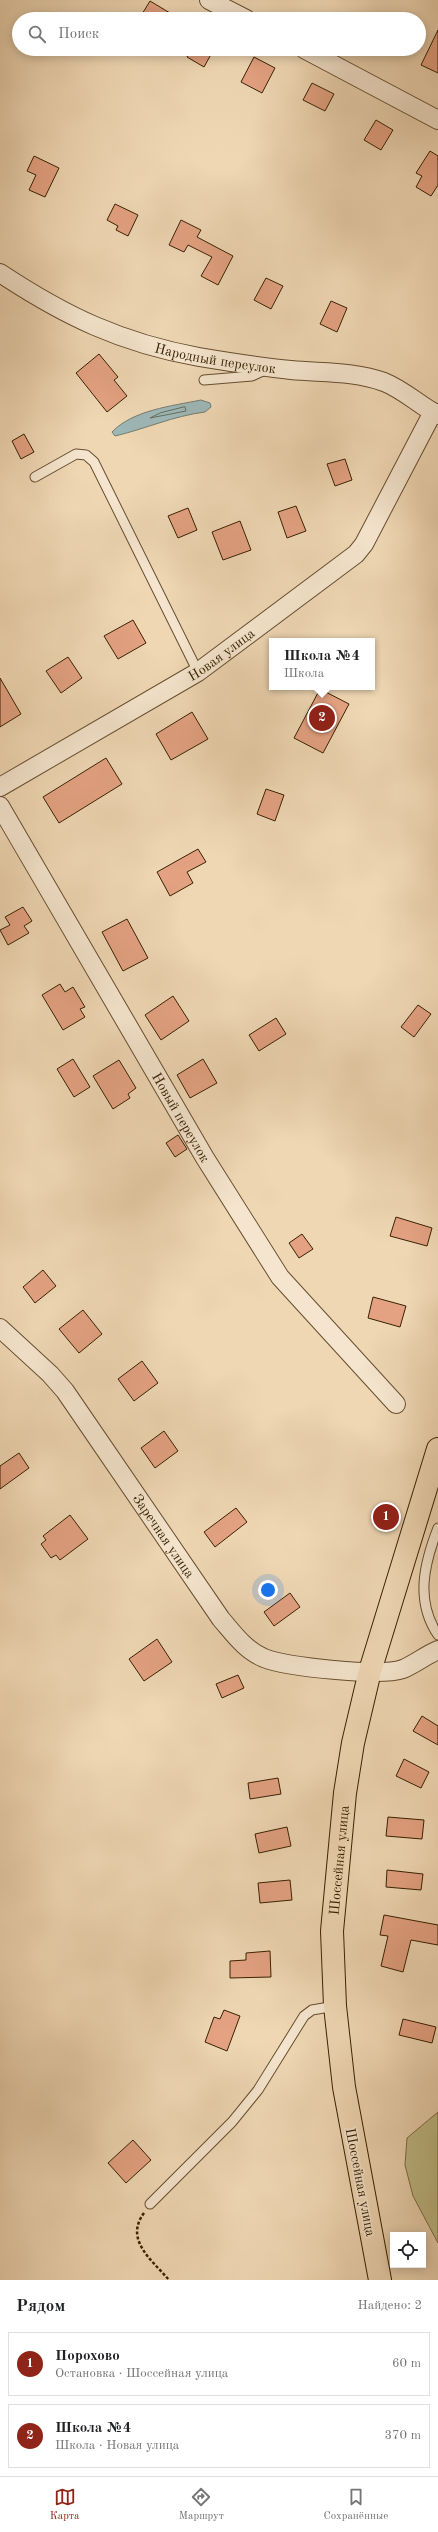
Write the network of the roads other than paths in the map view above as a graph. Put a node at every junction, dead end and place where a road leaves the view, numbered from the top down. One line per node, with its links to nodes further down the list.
1 (209, 0): 2 (street)
2 (232, 12)
3 (317, 56): 4 (street)
4 (438, 120)
5 (0, 273): 6 (street, Народный переулок)
6 (270, 368): 7 (lane); 8 (street, Народный переулок)
7 (204, 380)
8 (435, 414): 10 (street, Новая улица)
9 (35, 477): 10 (lane)
10 (198, 672): 11 (street, Новая улица)
11 (0, 787)
12 (0, 806): 14 (street, Новый переулок)
13 (0, 1328): 19 (street, Заречная улица)
14 (396, 1404)
15 (438, 1449): 19 (main road, Шоссейная улица)
16 (438, 1528): 17 (lane)
17 (438, 1635)
18 (438, 1650): 19 (street, Заречная улица)
19 (370, 1671): 20 (main road, Шоссейная улица)
20 (335, 2006): 21 (lane); 22 (main road, Шоссейная улица)
21 (150, 2204)
22 (380, 2280)

